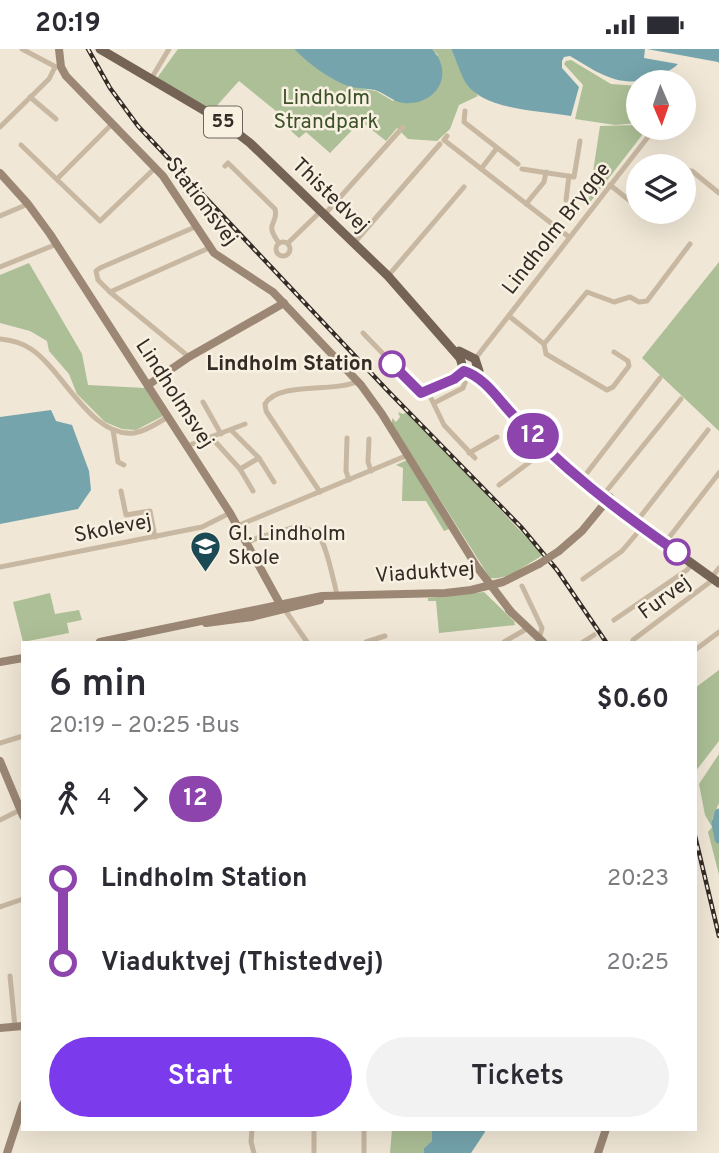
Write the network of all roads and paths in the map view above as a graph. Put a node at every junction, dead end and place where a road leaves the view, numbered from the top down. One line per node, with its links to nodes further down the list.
1 (22, 49): 5 (street)
2 (59, 49): 5 (street)
3 (169, 49): 6 (street)
4 (101, 51): 6 (main road, Thistedvej / 55)
5 (58, 67): 7 (street); 10 (street, Stationsvej)
6 (151, 79): 34 (main road, Thistedvej / 55)
7 (30, 97): 9 (street); 11 (street)
8 (465, 111): 18 (street)
9 (56, 119)
10 (112, 124): 20 (street, Stationsvej); 26 (street)
11 (0, 127)
12 (403, 127): 34 (street)
13 (447, 136): 21 (street)
14 (646, 140): 27 (street, Lindholm Brygge)
15 (580, 142): 25 (street)
16 (21, 145): 26 (street)
17 (440, 145): 40 (street)
18 (497, 148): 21 (street); 22 (street)
19 (225, 166): 38 (street)
20 (155, 168): 26 (street); 36 (street, Stationsvej)
21 (481, 169): 33 (street)
22 (546, 172): 25 (street); 33 (street)
23 (0, 173): 32 (street, Lindholmsvej)
24 (696, 174): 29 (street)
25 (569, 176): 31 (street)
26 (57, 179)
27 (610, 185): 30 (street); 37 (street, Lindholm Brygge)
28 (464, 187): 45 (street)
29 (719, 193)
30 (626, 198)
31 (566, 200)
32 (29, 204): 35 (street); 41 (street, Lindholmsvej)
33 (526, 204): 37 (street)
34 (323, 213): 39 (street); 40 (main road, Thistedvej / 55)
35 (0, 216)
36 (195, 227): 43 (street, Stationsvej); 46 (street)
37 (569, 237): 48 (street, Lindholm Brygge)
38 (279, 243): 39 (street); 39 (street)
39 (288, 243)
40 (354, 243): 45 (main road, Thistedvej / 55)
41 (57, 244): 44 (street); 57 (street, Lindholmsvej)
42 (690, 244): 51 (street)
43 (209, 248): 46 (street); 47 (street, Stationsvej)
44 (0, 267)
45 (388, 276): 54 (main road, Thistedvej / 55)
46 (110, 292): 53 (street)
47 (284, 303): 53 (street); 56 (street, Stationsvej)
48 (509, 316): 51 (street, Lindholm Brygge); 54 (street, Lindholm Brygge)
49 (363, 333): 58 (street)
50 (0, 339): 64 (street)
51 (544, 344): 52 (street, Lindholm Brygge)
52 (614, 352)
53 (189, 357): 57 (street)
54 (469, 367): 58 (street); 61 (street); 73 (main road, Thistedvej / 55)
55 (660, 377): 80 (street)
56 (358, 381): 74 (street, Stationsvej); 86 (street)
57 (148, 385): 62 (street, Lindholmsvej)
58 (428, 391): 61 (street)
59 (681, 399): 87 (street)
60 (203, 403): 67 (street)
61 (434, 403): 70 (street)
62 (168, 417): 64 (street); 72 (street, Lindholmsvej)
63 (245, 424): 65 (street)
64 (113, 430): 76 (street)
65 (231, 430): 67 (street); 75 (street)
66 (708, 430): 89 (street)
67 (221, 434): 68 (street)
68 (211, 437): 72 (street); 77 (street)
69 (347, 437): 81 (street)
70 (497, 437)
71 (369, 439): 78 (street)
72 (187, 446): 88 (street, Lindholmsvej)
73 (544, 446): 80 (main road, Thistedvej / 55); 83 (street)
74 (408, 455): 78 (street); 99 (street, Stationsvej)
75 (259, 458): 77 (street); 82 (street)
76 (124, 465)
77 (240, 469): 85 (street)
78 (371, 471): 81 (street)
79 (719, 473): 93 (street)
80 (582, 479): 87 (main road, Thistedvej / 55)
81 (349, 480): 86 (street)
82 (274, 482)
83 (499, 485)
84 (121, 491): 91 (street)
85 (253, 491)
86 (320, 492): 90 (street)
87 (606, 497): 89 (main road, Thistedvej / 55); 99 (street, Viaduktvej, bridge)
88 (230, 513): 90 (street, Lindholmsvej); 91 (street, Skolevej)
89 (639, 524): 93 (main road, Thistedvej / 55); 97 (street)
90 (237, 526): 92 (street, Lindholmsvej)
91 (155, 537): 95 (street, Skolevej)
92 (247, 543): 101 (street); 102 (street, Lindholmsvej)
93 (667, 546): 94 (main road, Thistedvej / 55)
94 (692, 564): 98 (main road, Thistedvej / 55); 103 (street)
95 (0, 567)
96 (719, 568): 98 (street, Furvej)
97 (583, 579)
98 (715, 580): 108 (street, Furvej)
99 (488, 586): 101 (street, Viaduktvej); 104 (street, Stationsvej)
100 (522, 586): 113 (street)
101 (337, 596): 102 (street, Viaduktvej)
102 (282, 607): 109 (street, Viaduktvej); 110 (street, Lindholmsvej)
103 (614, 620)
104 (528, 628): 112 (street); 113 (street, Stationsvej)
105 (719, 632): 115 (street)
106 (594, 635): 114 (street)
107 (385, 636): 111 (street)
108 (634, 640)
109 (105, 641)
110 (306, 641)
111 (369, 641)
112 (506, 641)
113 (541, 641)
114 (585, 641)
115 (697, 648)
116 (21, 658): 117 (street)
117 (0, 662)
118 (21, 737): 119 (street)
119 (0, 743)
120 (0, 761): 121 (street)
121 (21, 810)
122 (21, 812): 123 (street)
123 (0, 820)
124 (21, 900): 125 (street)
125 (0, 907)
126 (10, 976): 127 (street)
127 (19, 1026): 128 (street)
128 (0, 1028)
129 (21, 1110): 134 (street)
130 (252, 1131): 135 (street)
131 (314, 1131): 136 (street)
132 (364, 1131): 137 (street)
133 (605, 1131): 138 (street)
134 (7, 1153)
135 (254, 1153)
136 (314, 1153)
137 (363, 1153)
138 (598, 1153)

